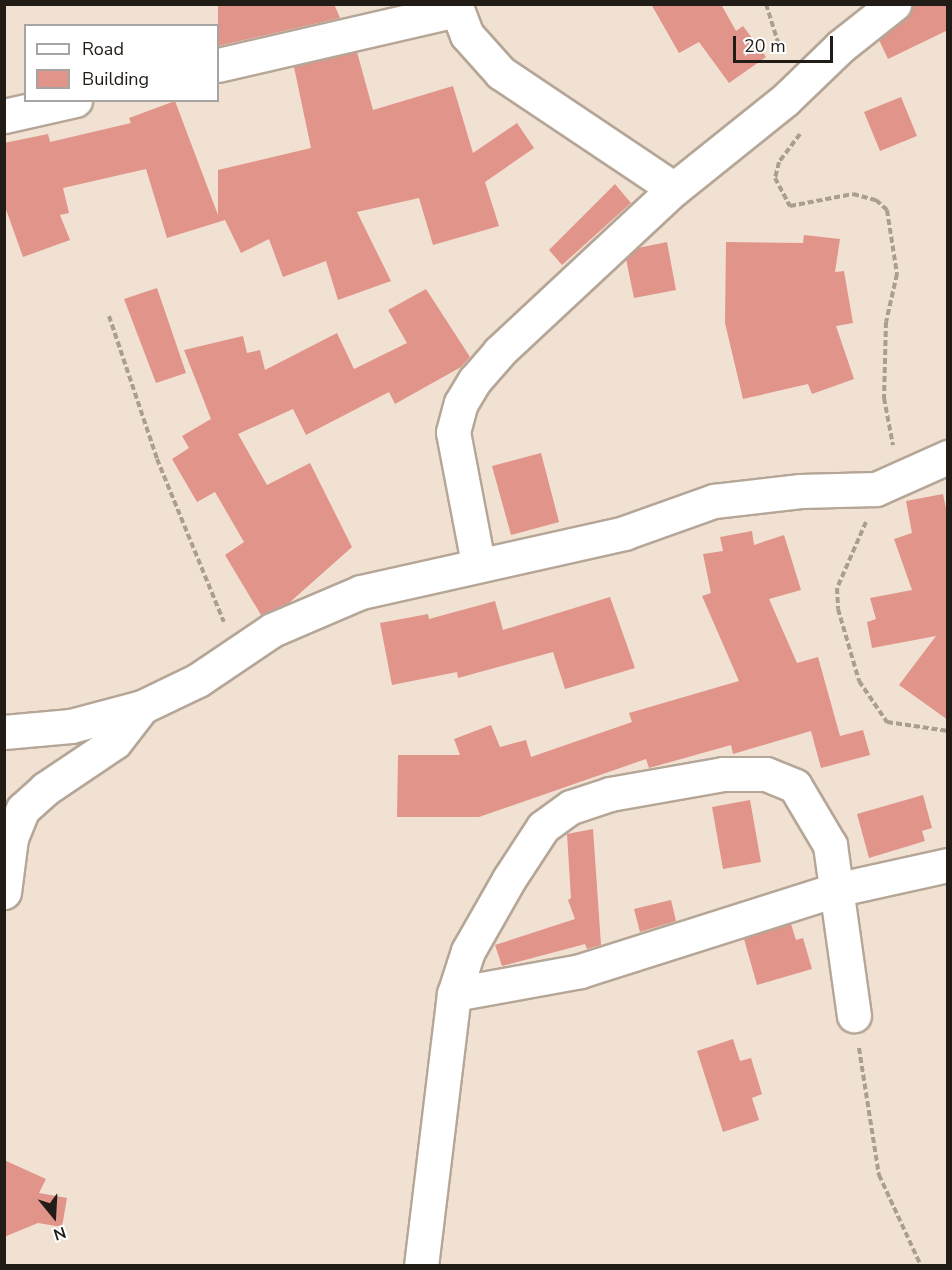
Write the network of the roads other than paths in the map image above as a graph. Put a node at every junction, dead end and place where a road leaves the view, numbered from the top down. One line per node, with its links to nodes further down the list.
1 (894, 4): 6 (street)
2 (455, 7): 3 (street); 6 (street)
3 (219, 65)
4 (66, 102): 5 (street)
5 (4, 116)
6 (674, 189): 8 (street)
7 (948, 457): 8 (street)
8 (478, 563): 9 (street)
9 (142, 707): 10 (street); 13 (street)
10 (4, 732)
11 (948, 865): 12 (street)
12 (839, 889): 14 (street); 14 (street); 15 (street)
13 (4, 892)
14 (453, 994): 16 (street)
15 (854, 1015)
16 (421, 1266)

